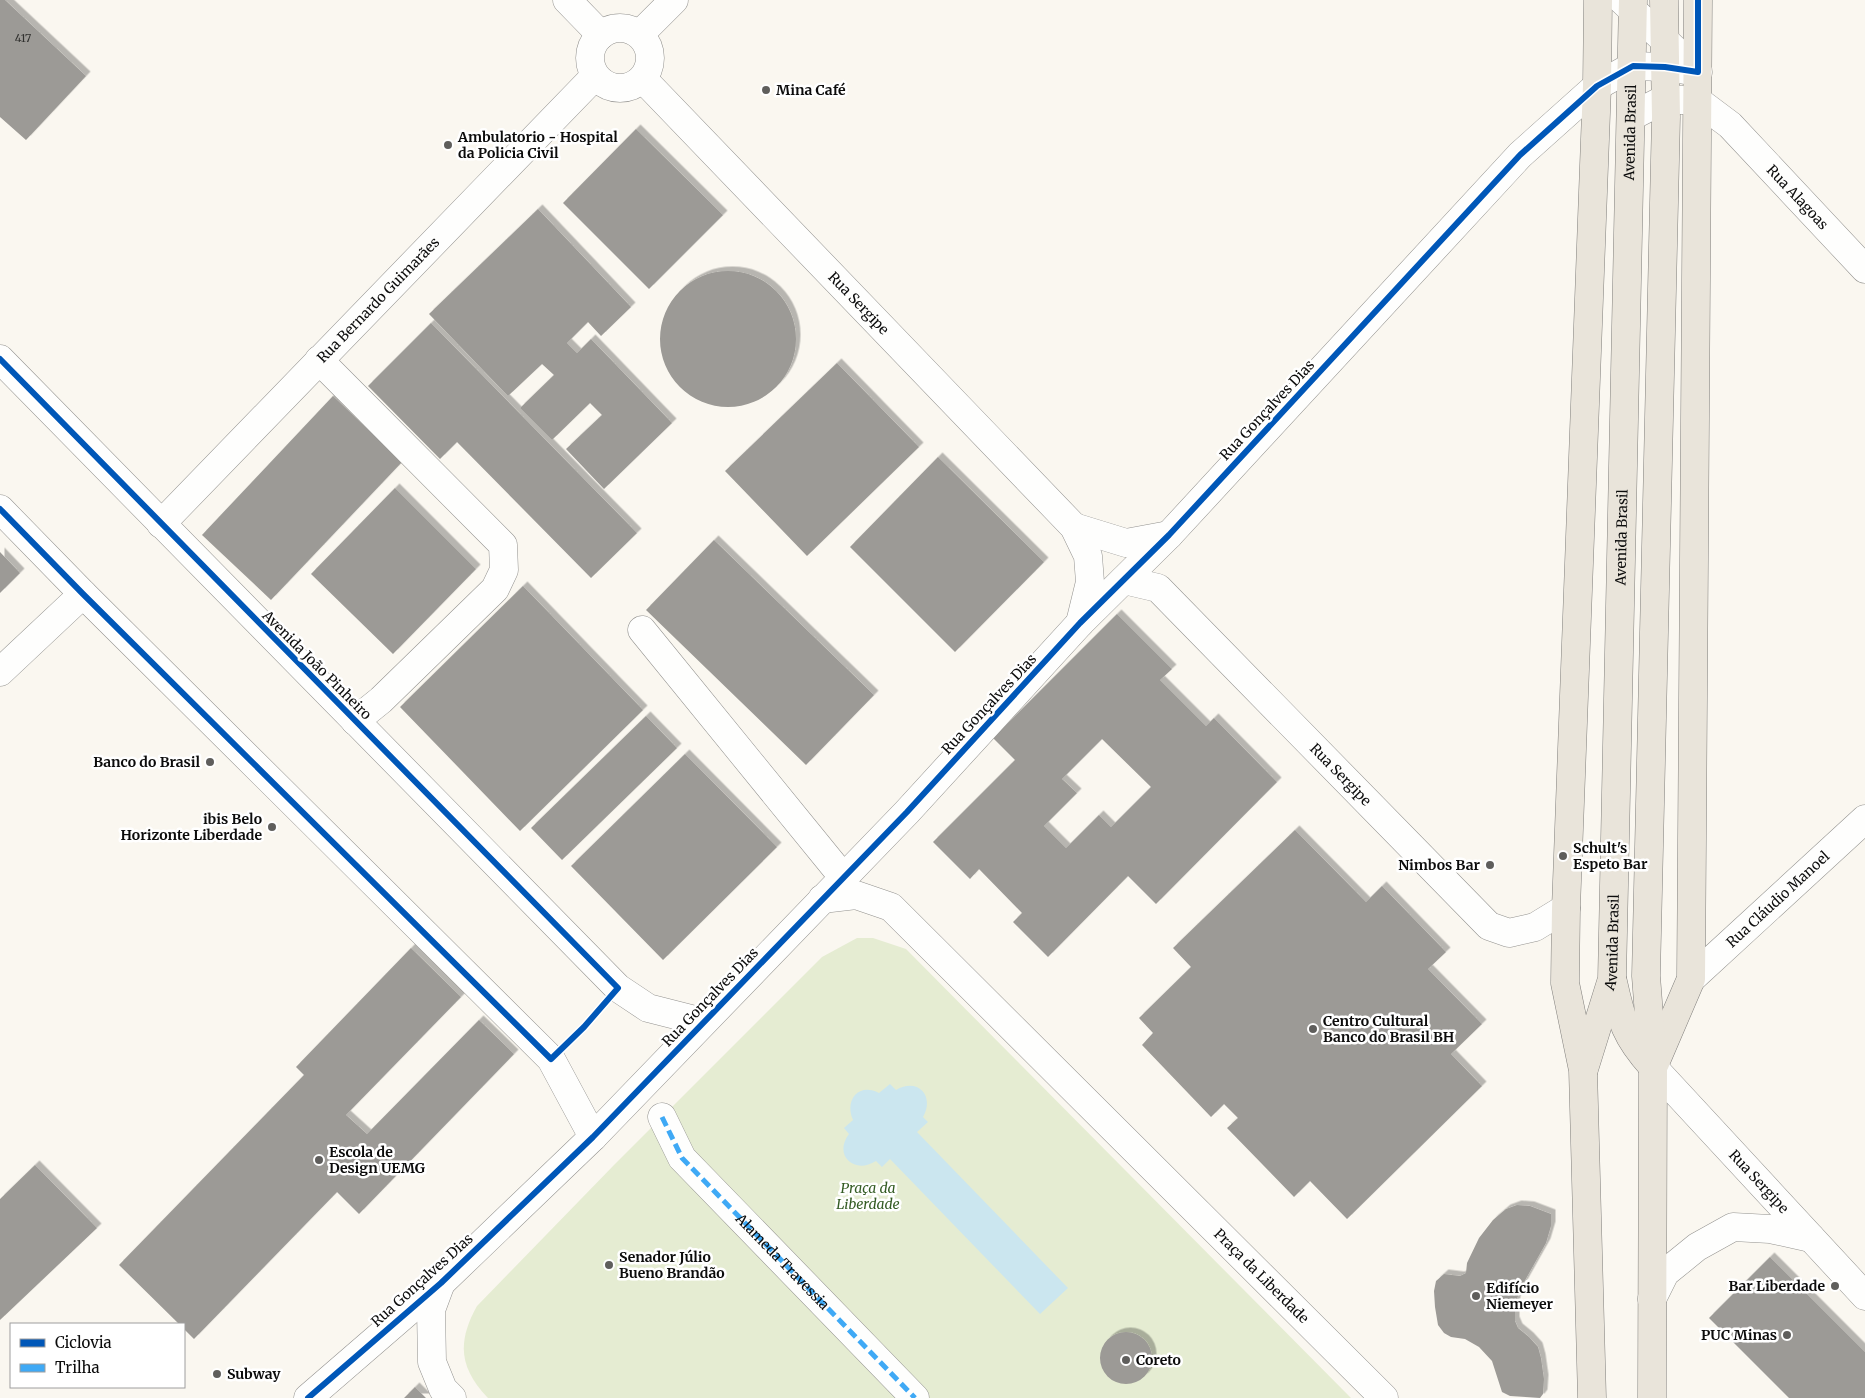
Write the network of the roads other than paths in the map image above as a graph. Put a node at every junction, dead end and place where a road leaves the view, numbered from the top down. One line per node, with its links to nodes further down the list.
1 (568, 0): 8 (street)
2 (674, 0): 7 (street)
3 (1598, 0): 15 (main road, Avenida Brasil)
4 (1664, 0): 9 (main road)
5 (1698, 0): 12 (main road)
6 (1630, 4): 9 (street, Rua Alagoas); 10 (main road, Avenida Brasil)
7 (640, 34): 8 (street); 14 (street)
8 (601, 35): 13 (street)
9 (1664, 39): 11 (main road); 12 (street, Rua Alagoas)
10 (1633, 66): 11 (street); 15 (street, Rua Gonçalves Dias); 18 (main road, Avenida Brasil)
11 (1665, 67): 12 (street); 16 (main road)
12 (1698, 72): 17 (main road); 19 (street, Rua Alagoas)
13 (595, 76): 14 (street); 22 (street, Rua Bernardo Guimarães)
14 (643, 79): 25 (street, Rua Sergipe)
15 (1597, 86): 26 (street, Rua Gonçalves Dias); 36 (main road, Avenida Brasil)
16 (1665, 99): 17 (street); 18 (street); 40 (main road)
17 (1698, 101): 19 (street, Rua Alagoas); 38 (main road)
18 (1632, 116): 37 (main road, Avenida Brasil)
19 (1730, 125): 20 (street, Rua Alagoas)
20 (1865, 269)
21 (0, 359): 24 (street, Avenida João Pinheiro)
22 (319, 360): 24 (street, Rua Bernardo Guimarães); 32 (street)
23 (0, 509): 28 (street)
24 (161, 524): 32 (street, Avenida João Pinheiro)
25 (1074, 527): 26 (street, Rua Sergipe); 29 (street, Rua Sergipe)
26 (1169, 535): 27 (street, Rua Gonçalves Dias)
27 (1124, 580): 29 (street, Rua Gonçalves Dias); 36 (street, Rua Sergipe)
28 (83, 594): 31 (street); 43 (street)
29 (1080, 623): 34 (street, Rua Gonçalves Dias)
30 (642, 630): 34 (street)
31 (0, 672)
32 (355, 721): 39 (street, Avenida João Pinheiro)
33 (1865, 820): 38 (street, Rua Cláudio Manoel)
34 (843, 877): 35 (street, Rua Gonçalves Dias)
35 (822, 899): 39 (street, Rua Gonçalves Dias); 51 (street, Praça da Liberdade)
36 (1566, 908): 41 (main road, Avenida Brasil)
37 (1612, 979): 40 (main road); 41 (main road, Avenida Brasil)
38 (1691, 979): 40 (main road)
39 (703, 1022): 43 (street, Rua Gonçalves Dias)
40 (1653, 1066): 44 (street, Rua Sergipe); 47 (main road)
41 (1583, 1070): 52 (main road, Avenida Brasil)
42 (662, 1117): 50 (street, Alameda Travessia)
43 (593, 1137): 45 (street, Rua Gonçalves Dias)
44 (1811, 1238): 46 (street, Rua Sergipe); 47 (street)
45 (441, 1282): 48 (street, Rua Gonçalves Dias); 49 (street)
46 (1865, 1296)
47 (1652, 1299): 53 (main road)
48 (308, 1398)
49 (452, 1398)
50 (915, 1398)
51 (1384, 1398)
52 (1592, 1398)
53 (1652, 1398)

